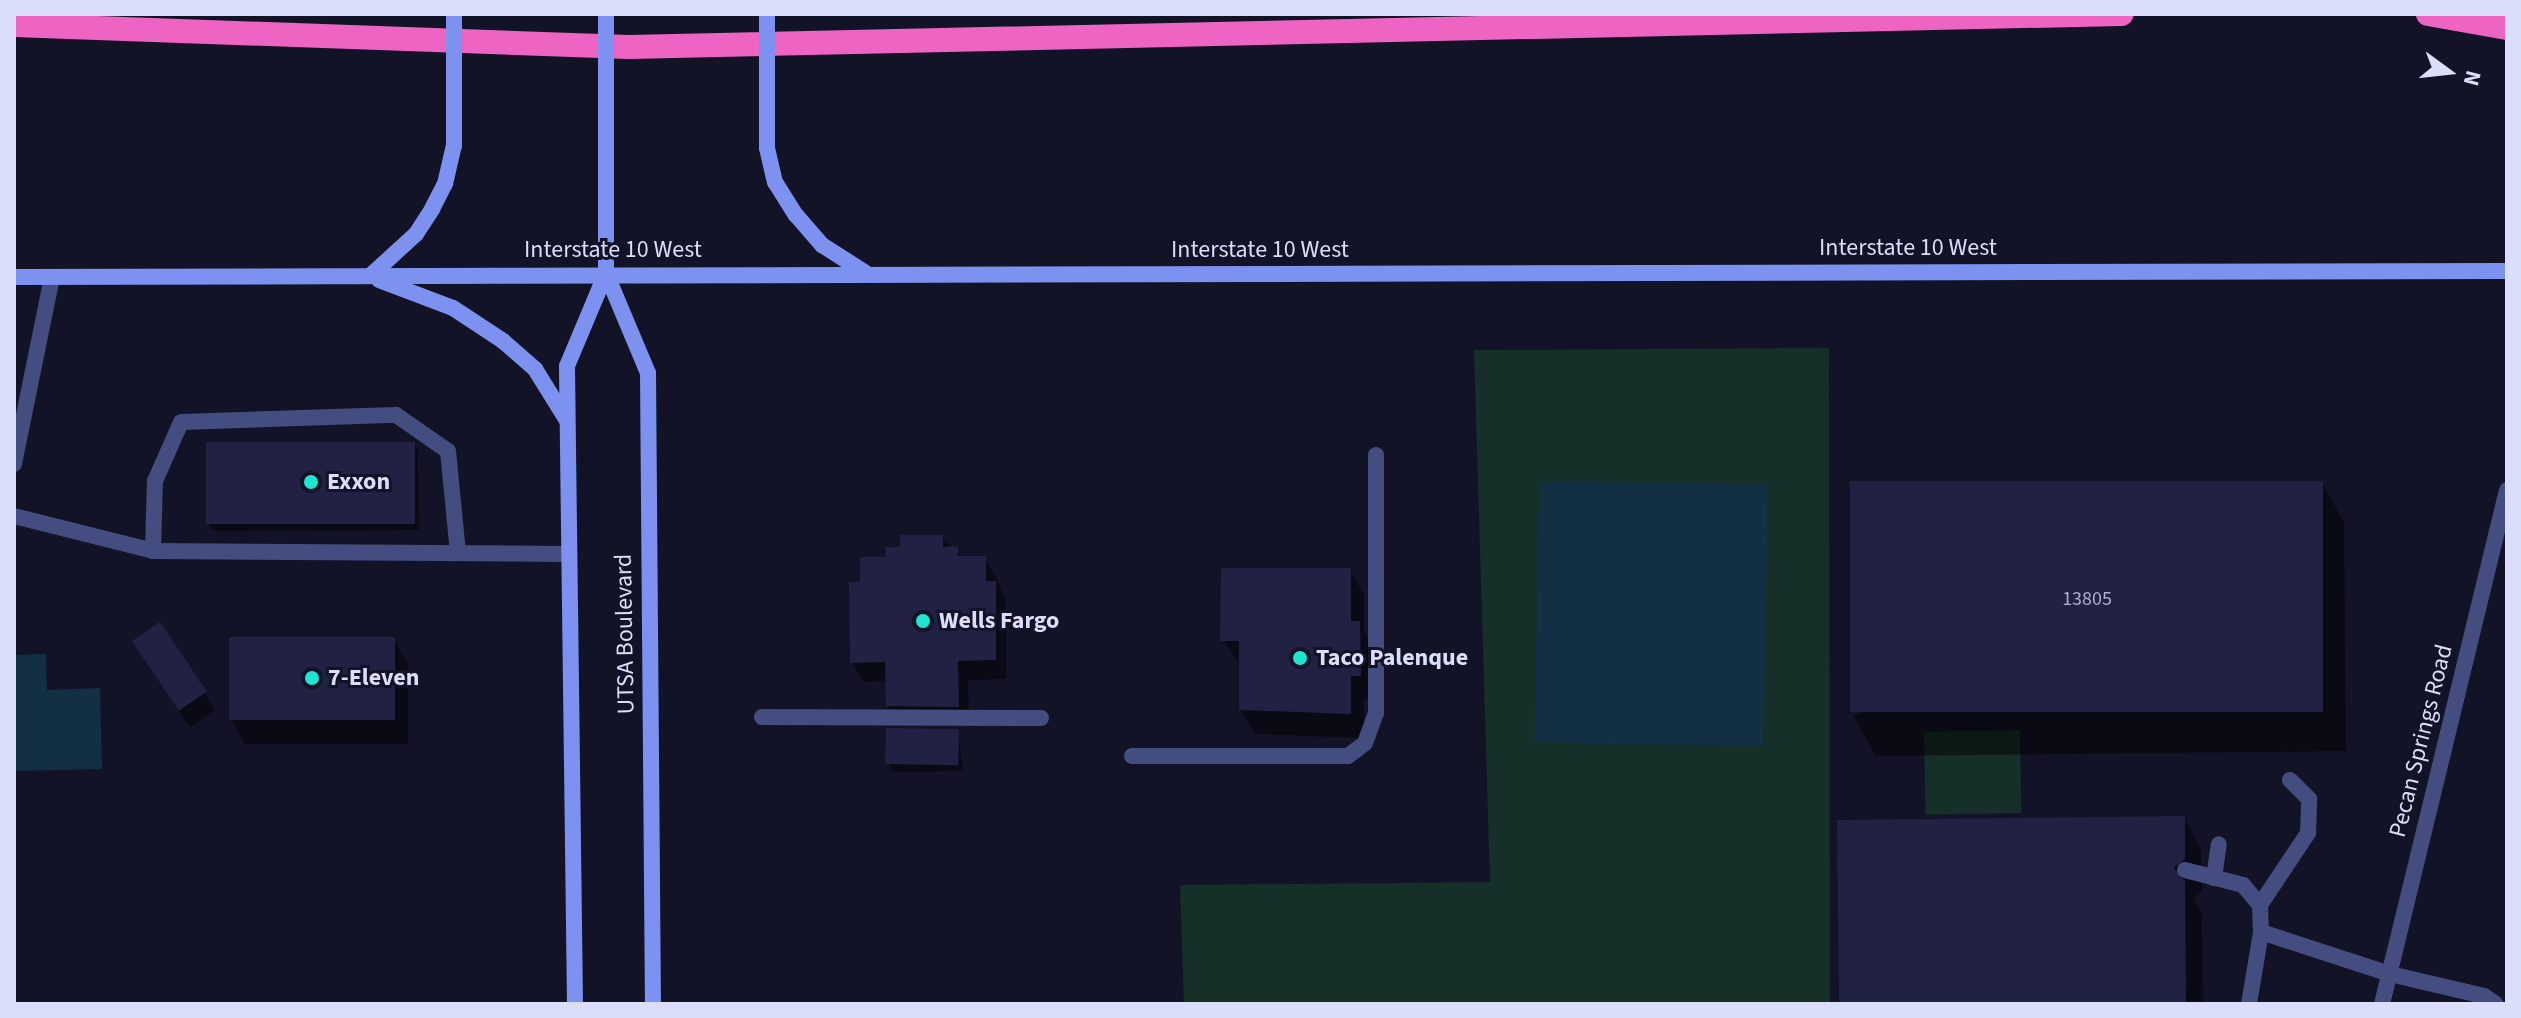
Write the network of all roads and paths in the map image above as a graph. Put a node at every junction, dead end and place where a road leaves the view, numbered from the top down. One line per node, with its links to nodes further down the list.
1 (454, 14): 11 (main road, bridge)
2 (606, 14): 9 (main road, UTSA Boulevard, bridge)
3 (767, 14): 10 (main road, bridge)
4 (2122, 14): 6 (highway)
5 (2428, 14): 7 (highway)
6 (14, 25)
7 (2507, 28)
8 (2507, 271): 10 (main road, Interstate 10 West)
9 (606, 273): 10 (main road, Interstate 10 West); 11 (main road, Interstate 10 West); 14 (main road, UTSA Boulevard); 33 (main road, UTSA Boulevard)
10 (867, 273)
11 (370, 276): 13 (main road, Interstate 10 West); 14 (main road)
12 (14, 277): 13 (main road, Interstate 10 West)
13 (52, 277): 16 (street)
14 (567, 423): 21 (main road, UTSA Boulevard)
15 (1376, 455): 24 (street)
16 (14, 464)
17 (2507, 490): 31 (street, Pecan Springs Road)
18 (14, 516): 19 (street)
19 (153, 551): 20 (street); 20 (street)
20 (458, 553): 21 (street)
21 (567, 554): 32 (main road, UTSA Boulevard)
22 (762, 717): 23 (street)
23 (1041, 718)
24 (1132, 756)
25 (2290, 780): 29 (street)
26 (2219, 844): 28 (street)
27 (2185, 870): 28 (street)
28 (2214, 878): 29 (street)
29 (2260, 905): 30 (street)
30 (2261, 932): 31 (street); 34 (street)
31 (2390, 974): 35 (street, Pecan Springs Road); 36 (street)
32 (575, 1004)
33 (653, 1004)
34 (2249, 1004)
35 (2382, 1004)
36 (2496, 1004)

